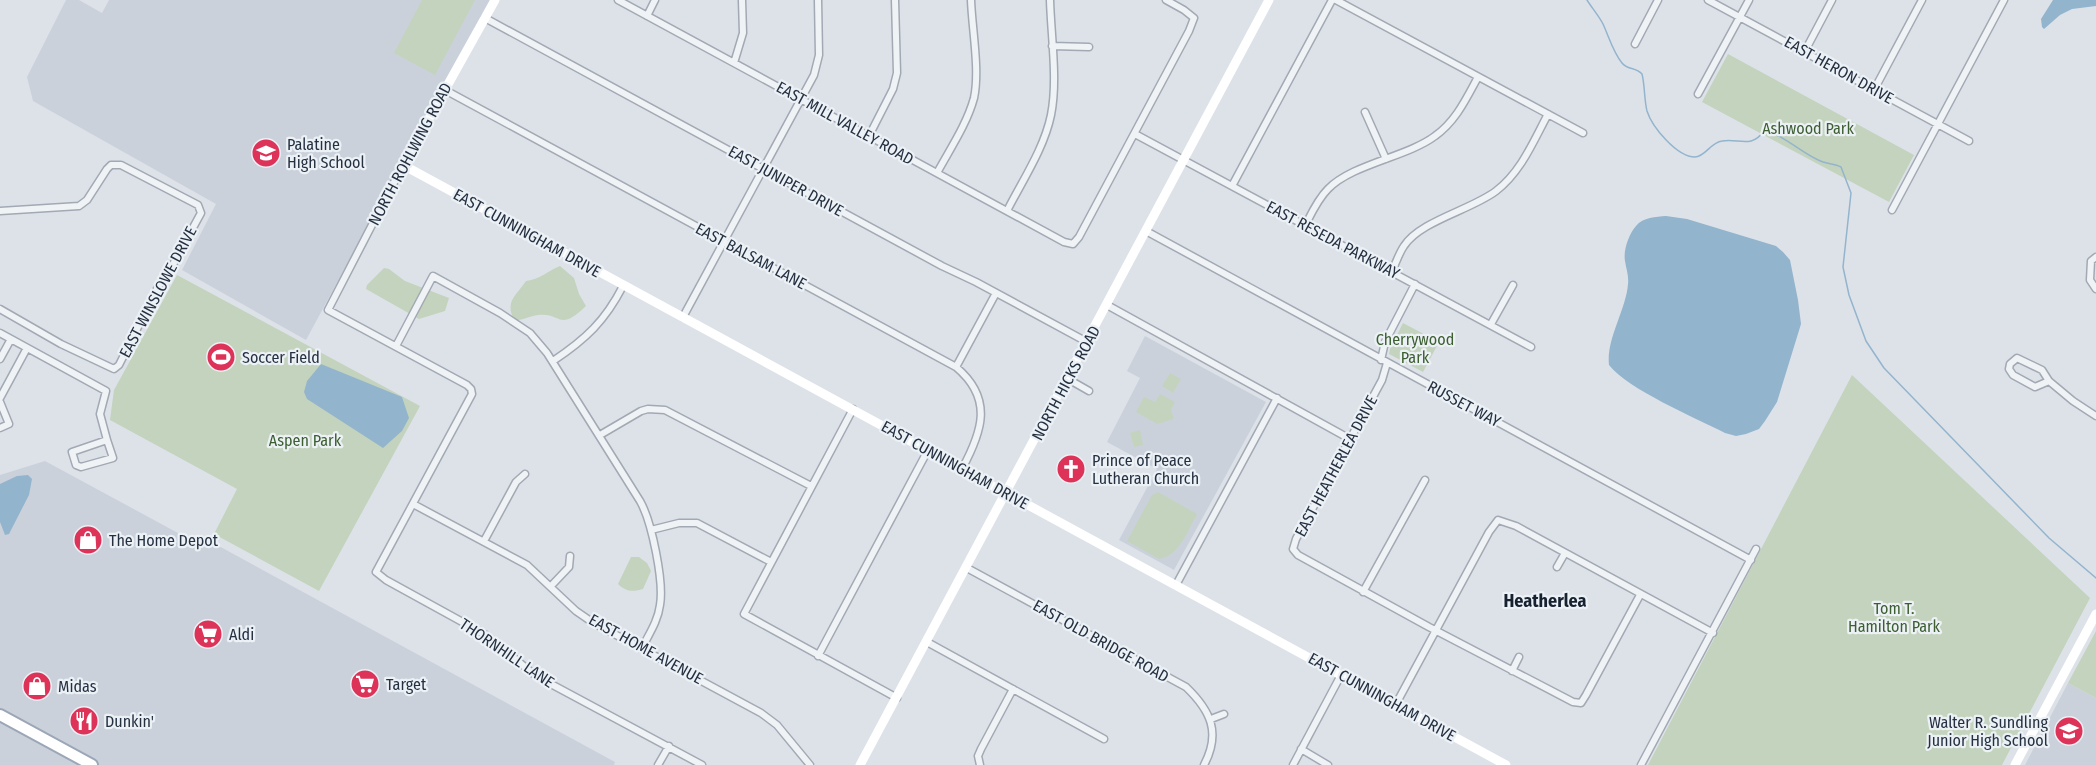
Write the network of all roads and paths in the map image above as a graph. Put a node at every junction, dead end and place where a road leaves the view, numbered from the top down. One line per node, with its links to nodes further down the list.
1 (495, 0): 20 (street, NORTH ROHLWING ROAD)
2 (618, 0): 18 (street, EAST MILL VALLEY ROAD)
3 (655, 0): 18 (street)
4 (742, 0): 25 (street)
5 (819, 0): 30 (street)
6 (895, 0): 36 (street)
7 (972, 0): 42 (street)
8 (1050, 0): 22 (street)
9 (1166, 0): 35 (street)
10 (1269, 0): 39 (street, NORTH HICKS ROAD)
11 (1334, 0): 26 (street); 43 (street)
12 (1658, 0): 21 (street)
13 (1708, 0): 19 (street, EAST HERON DRIVE)
14 (1749, 0): 19 (street)
15 (1832, 0): 24 (street)
16 (1922, 0): 28 (street)
17 (2004, 0): 33 (street)
18 (647, 16): 25 (street, EAST MILL VALLEY ROAD)
19 (1740, 17): 24 (street, EAST HERON DRIVE); 29 (street)
20 (485, 18): 27 (street, NORTH ROHLWING ROAD); 41 (street, EAST JUNIPER DRIVE)
21 (1635, 44)
22 (1052, 46): 23 (street); 46 (street)
23 (1089, 47)
24 (1805, 51): 28 (street, EAST HERON DRIVE)
25 (734, 63): 30 (street, EAST MILL VALLEY ROAD)
26 (1478, 77): 32 (street); 38 (street)
27 (445, 90): 40 (street, NORTH ROHLWING ROAD); 49 (street, EAST BALSAM LANE)
28 (1874, 90): 33 (street, EAST HERON DRIVE)
29 (1698, 94)
30 (801, 100): 36 (street, EAST MILL VALLEY ROAD); 41 (street)
31 (1365, 112): 38 (street)
32 (1548, 114): 34 (street); 51 (street)
33 (1938, 124): 37 (street, EAST HERON DRIVE); 44 (street)
34 (1583, 133)
35 (1135, 134): 39 (street, EAST RESEDA PARKWAY); 46 (street, EAST MILL VALLEY ROAD)
36 (869, 136): 42 (street, EAST MILL VALLEY ROAD)
37 (1969, 141)
38 (1386, 159): 47 (street)
39 (1184, 160): 43 (street, EAST RESEDA PARKWAY); 48 (street, NORTH HICKS ROAD)
40 (403, 165): 54 (street, EAST CUNNINGHAM DRIVE); 64 (street, NORTH ROHLWING ROAD)
41 (763, 169): 49 (street); 56 (street, EAST JUNIPER DRIVE)
42 (937, 173): 46 (street, EAST MILL VALLEY ROAD)
43 (1232, 186): 47 (street, EAST RESEDA PARKWAY)
44 (1892, 210)
45 (0, 211): 58 (street, EAST WINSLOWE DRIVE)
46 (1006, 211)
47 (1306, 224): 51 (street, EAST RESEDA PARKWAY)
48 (1146, 231): 57 (street, NORTH HICKS ROAD); 69 (street, RUSSET WAY)
49 (724, 241): 59 (street); 70 (street, EAST BALSAM LANE)
50 (2096, 256): 55 (street)
51 (1392, 271): 52 (street, EAST RESEDA PARKWAY)
52 (1415, 284): 60 (street, EAST RESEDA PARKWAY); 69 (street, EAST HEATHERLEA DRIVE)
53 (1512, 285): 60 (street)
54 (623, 286): 59 (street, EAST CUNNINGHAM DRIVE); 68 (street)
55 (2096, 289)
56 (996, 293): 63 (street, EAST JUNIPER DRIVE); 70 (street)
57 (1107, 305): 63 (street, NORTH HICKS ROAD); 74 (street)
58 (0, 309)
59 (683, 317): 76 (street, EAST CUNNINGHAM DRIVE)
60 (1491, 324): 65 (street, EAST RESEDA PARKWAY)
61 (0, 333): 62 (street)
62 (11, 339): 66 (street); 67 (street)
63 (1088, 342): 71 (street, NORTH HICKS ROAD)
64 (396, 346): 68 (street); 88 (street)
65 (1531, 347)
66 (27, 348): 75 (street); 81 (street)
67 (0, 359)
68 (553, 361): 79 (street)
69 (1384, 362): 80 (street, EAST HEATHERLEA DRIVE); 94 (street, RUSSET WAY)
70 (956, 367): 83 (street, EAST BALSAM LANE)
71 (1068, 379): 73 (street); 87 (street, NORTH HICKS ROAD)
72 (2049, 381): 72 (street); 77 (street)
73 (1089, 391)
74 (1277, 398): 80 (street); 98 (street)
75 (0, 400): 78 (street)
76 (853, 409): 82 (street, EAST CUNNINGHAM DRIVE); 86 (street)
77 (2096, 416)
78 (0, 428)
79 (600, 435): 86 (street); 89 (street)
80 (1350, 439): 100 (street, EAST HEATHERLEA DRIVE)
81 (107, 440): 81 (street)
82 (927, 450): 83 (street, EAST CUNNINGHAM DRIVE); 107 (street)
83 (962, 469): 87 (street, EAST CUNNINGHAM DRIVE)
84 (525, 474): 90 (street)
85 (1425, 480): 100 (street)
86 (812, 486): 95 (street)
87 (1007, 493): 97 (street, NORTH HICKS ROAD); 98 (street, EAST CUNNINGHAM DRIVE)
88 (413, 504): 90 (street, EAST HOME AVENUE); 118 (street, THORNHILL LANE)
89 (651, 530): 95 (street); 106 (street)
90 (484, 541): 99 (street, EAST HOME AVENUE)
91 (1756, 549): 94 (street)
92 (1565, 553): 96 (street); 101 (street); 103 (street)
93 (570, 556): 99 (street)
94 (1751, 560): 104 (street)
95 (771, 562): 107 (street)
96 (1557, 567)
97 (967, 568): 105 (street, NORTH HICKS ROAD); 116 (street, EAST OLD BRIDGE ROAD)
98 (1176, 585): 110 (street, EAST CUNNINGHAM DRIVE)
99 (551, 586): 106 (street, EAST HOME AVENUE)
100 (1363, 591): 103 (street, EAST HEATHERLEA DRIVE)
101 (1641, 595): 104 (street); 109 (street, EAST HEATHERLEA DRIVE)
102 (2096, 614): 131 (street)
103 (1436, 631): 109 (street, EAST HEATHERLEA DRIVE); 113 (street)
104 (1713, 633): 130 (street)
105 (927, 642): 111 (street); 112 (street, NORTH HICKS ROAD)
106 (642, 648): 123 (street, EAST HOME AVENUE)
107 (818, 656): 112 (street)
108 (1519, 657): 109 (street)
109 (1512, 670)
110 (1341, 675): 113 (street, EAST CUNNINGHAM DRIVE); 119 (street)
111 (1013, 689): 117 (street); 125 (street)
112 (897, 698): 124 (street, NORTH HICKS ROAD)
113 (1396, 704): 129 (street, EAST CUNNINGHAM DRIVE)
114 (1224, 714): 116 (street)
115 (1, 716): 120 (main road)
116 (1211, 719): 126 (street)
117 (1104, 739)
118 (669, 746): 121 (street); 122 (street, THORNHILL LANE)
119 (1301, 749): 127 (street); 128 (street)
120 (92, 765)
121 (658, 765)
122 (702, 765)
123 (810, 765)
124 (860, 765)
125 (980, 765)
126 (1204, 765)
127 (1293, 765)
128 (1328, 765)
129 (1506, 765)
130 (1641, 765)
131 (2015, 765)

